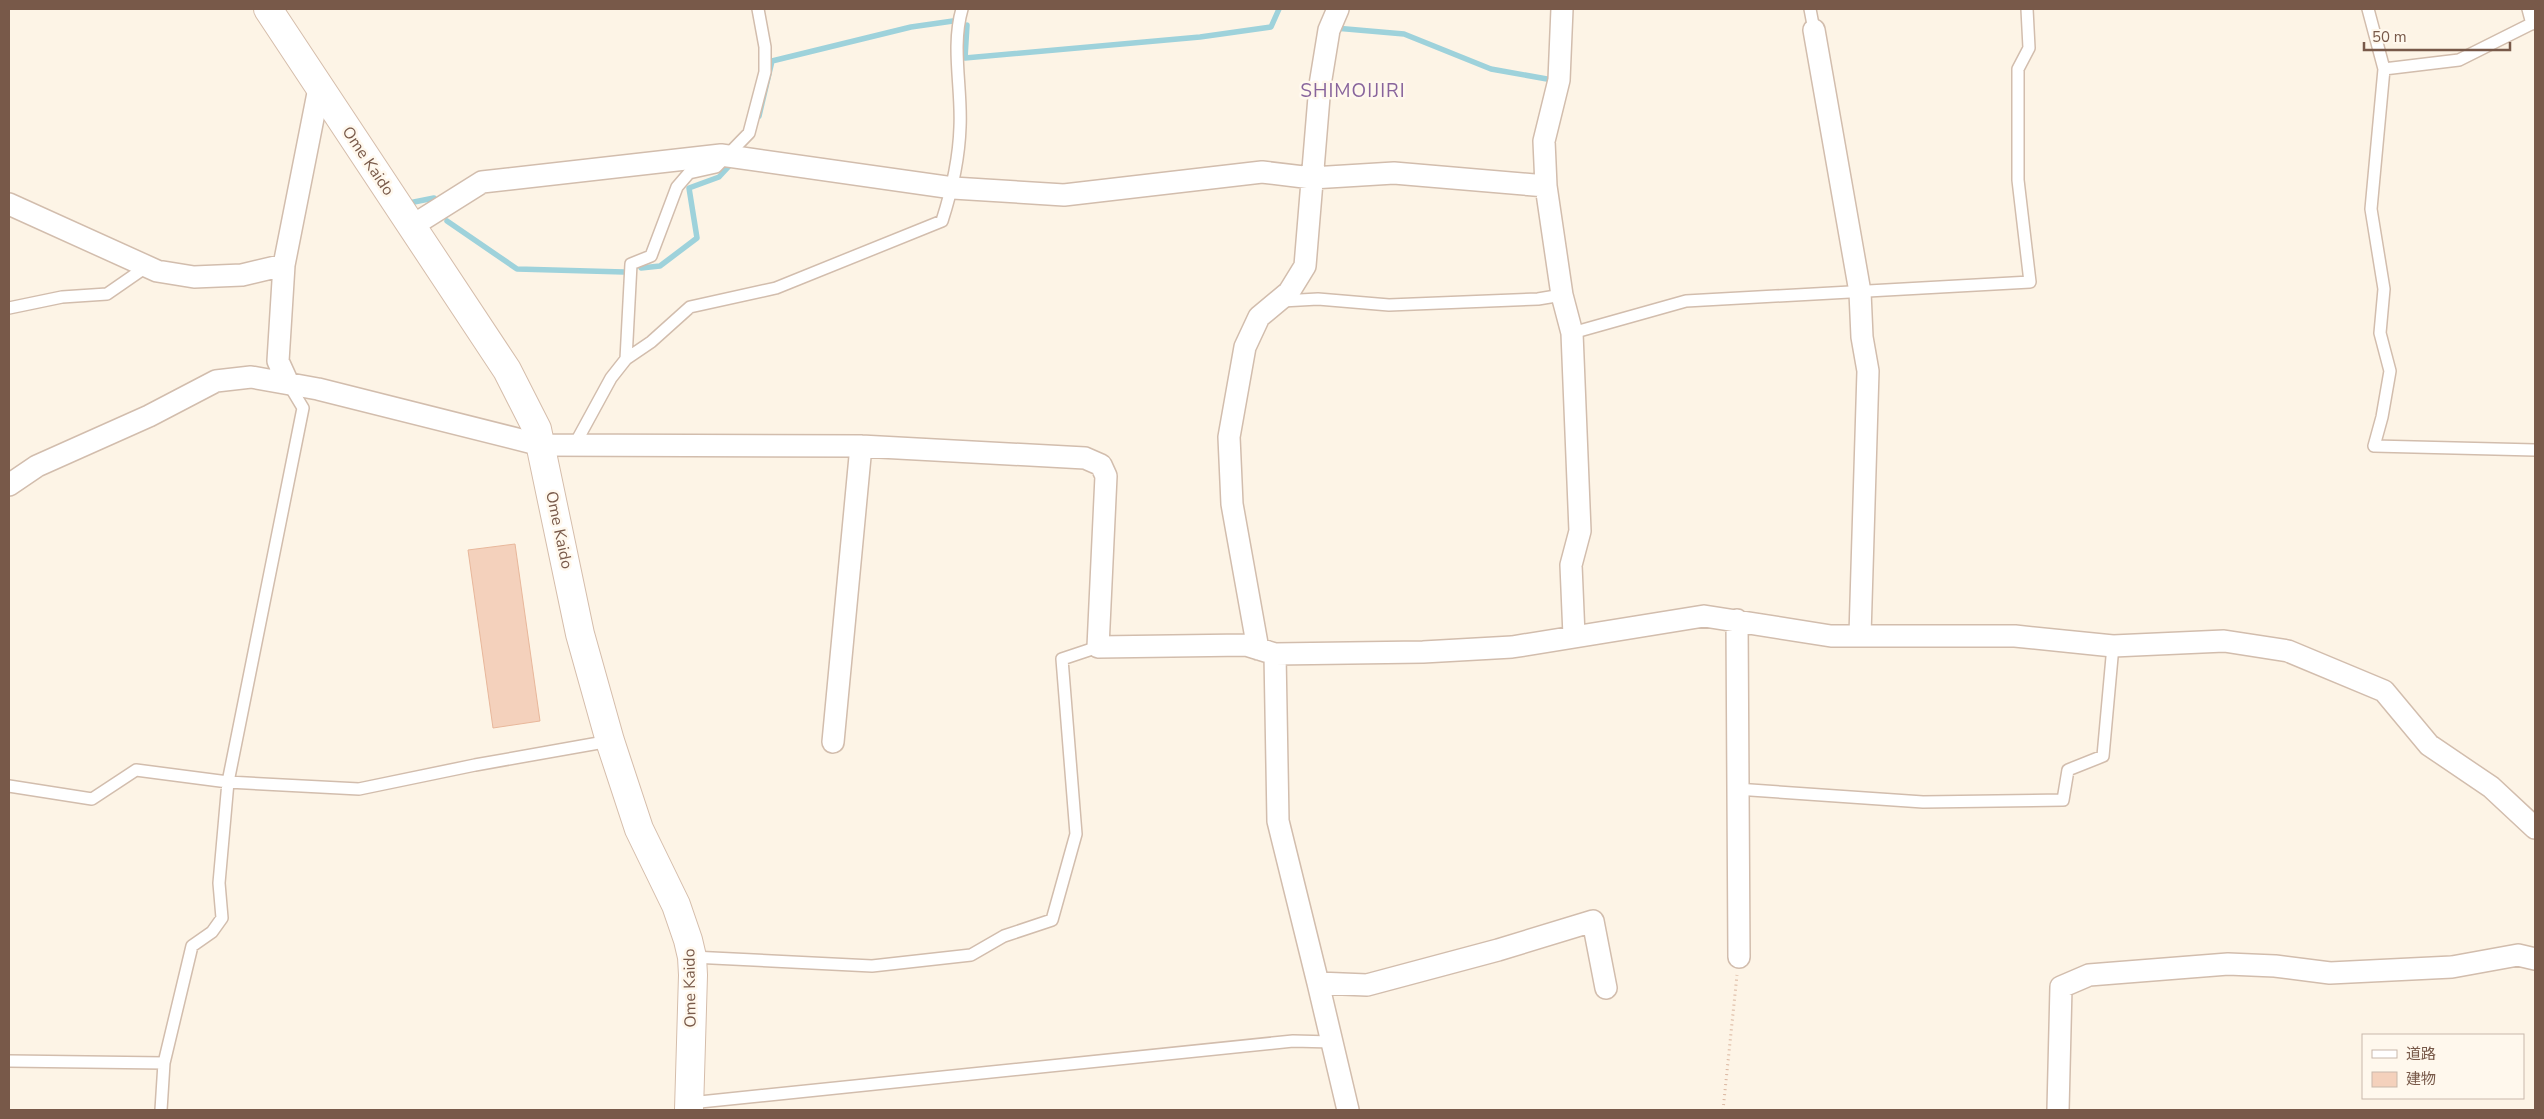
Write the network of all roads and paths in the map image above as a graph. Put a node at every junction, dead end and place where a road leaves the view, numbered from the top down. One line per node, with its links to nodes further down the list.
1 (268, 9): 13 (main road, Ome Kaido)
2 (758, 9): 14 (lane)
3 (962, 9): 17 (lane)
4 (1338, 9): 15 (street)
5 (1562, 9): 16 (street)
6 (1810, 9): 11 (lane)
7 (2028, 9): 22 (lane)
8 (2368, 9): 12 (lane)
9 (2528, 9): 10 (lane)
10 (2534, 23): 12 (lane)
11 (1814, 30): 22 (street)
12 (2384, 69): 32 (lane)
13 (319, 88): 19 (main road, Ome Kaido); 20 (street)
14 (728, 156): 17 (street); 19 (street); 27 (lane)
15 (1312, 178): 16 (street); 17 (street); 24 (street)
16 (1546, 186): 23 (street)
17 (953, 188): 27 (lane)
18 (9, 204): 21 (street)
19 (412, 226): 30 (main road, Ome Kaido)
20 (284, 265): 21 (street); 28 (street)
21 (146, 266): 25 (lane)
22 (1860, 292): 26 (lane); 35 (street)
23 (1562, 295): 24 (lane); 26 (street)
24 (1278, 302): 39 (street)
25 (9, 308)
26 (1572, 333): 36 (street)
27 (626, 359): 29 (lane)
28 (288, 383): 30 (street); 33 (street); 42 (lane)
29 (575, 444): 30 (street); 31 (street)
30 (541, 445): 40 (main road, Ome Kaido)
31 (861, 446): 38 (street); 41 (street)
32 (2535, 450)
33 (9, 485)
34 (1737, 620): 35 (street); 36 (street); 44 (street)
35 (1860, 635): 37 (street)
36 (1574, 636): 39 (street)
37 (2113, 646): 44 (lane); 45 (street)
38 (1098, 647): 39 (street); 46 (lane)
39 (1266, 652): 49 (street)
40 (610, 741): 42 (lane); 46 (main road, Ome Kaido)
41 (833, 742)
42 (228, 782): 43 (lane); 53 (lane)
43 (9, 786)
44 (1736, 789): 47 (street)
45 (2535, 828)
46 (692, 957): 54 (main road, Ome Kaido)
47 (1738, 957): 57 (path)
48 (2535, 959): 58 (street)
49 (1318, 983): 50 (street); 51 (street)
50 (1606, 988)
51 (1332, 1042): 54 (lane); 56 (street)
52 (9, 1061): 53 (lane)
53 (164, 1063): 55 (lane)
54 (689, 1106)
55 (161, 1110)
56 (1348, 1110)
57 (1723, 1110)
58 (2058, 1110)

